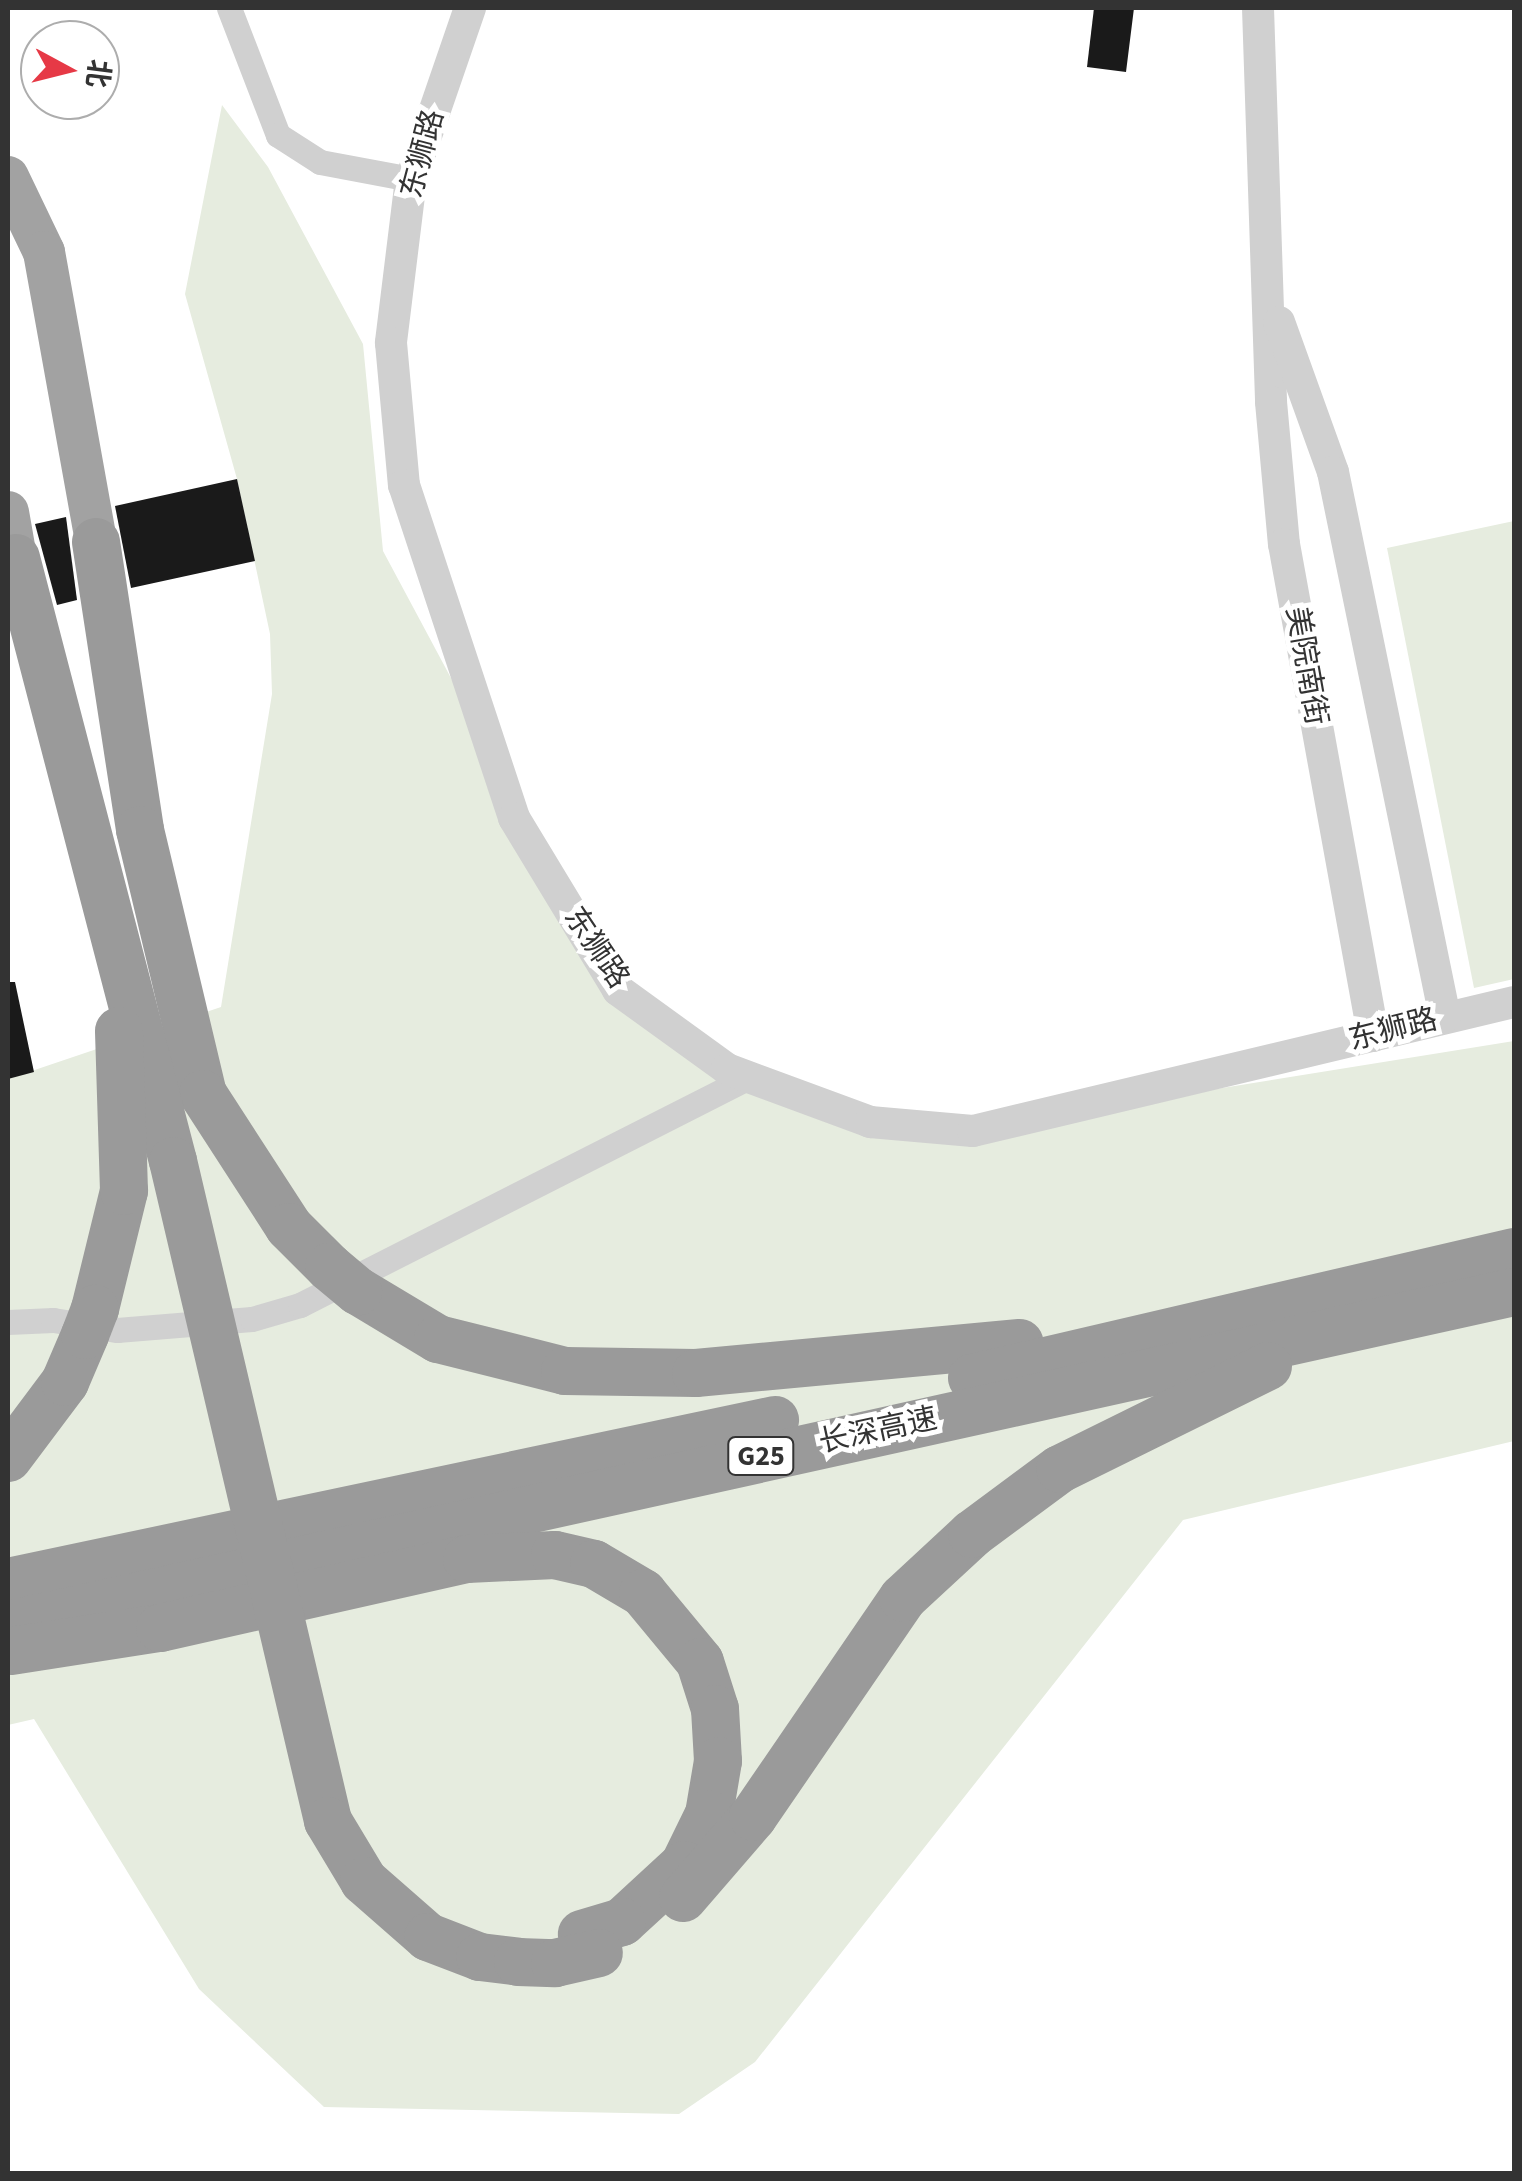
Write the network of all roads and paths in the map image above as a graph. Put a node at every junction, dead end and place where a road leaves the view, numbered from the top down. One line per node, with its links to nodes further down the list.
1 (229, 8): 5 (street)
2 (470, 8): 5 (street, 东狮路)
3 (1258, 8): 6 (street, 美院南街)
4 (8, 178): 8 (highway)
5 (411, 179): 15 (street, 东狮路)
6 (1268, 293): 13 (street, 美院南街); 14 (street, 美院南街)
7 (8, 512): 9 (highway)
8 (96, 542): 10 (highway)
9 (16, 558): 11 (highway)
10 (140, 830): 16 (highway); 20 (highway)
11 (112, 918): 16 (highway); 22 (highway)
12 (1514, 1002): 13 (street, 东狮路)
13 (1445, 1016): 14 (street, 东狮路)
14 (1373, 1036): 15 (street, 东狮路)
15 (750, 1078): 19 (street)
16 (183, 1158): 26 (highway, bridge)
17 (1514, 1252): 20 (highway, 长深高速 / G25)
18 (1514, 1292): 21 (highway, 长深高速 / G25)
19 (8, 1322)
20 (1187, 1324): 23 (highway, 长深高速 / G25)
21 (1357, 1326): 24 (highway, 长深高速 / G25); 26 (highway)
22 (8, 1458)
23 (8, 1582)
24 (8, 1624)
25 (8, 1652): 26 (highway)
26 (590, 1944)

